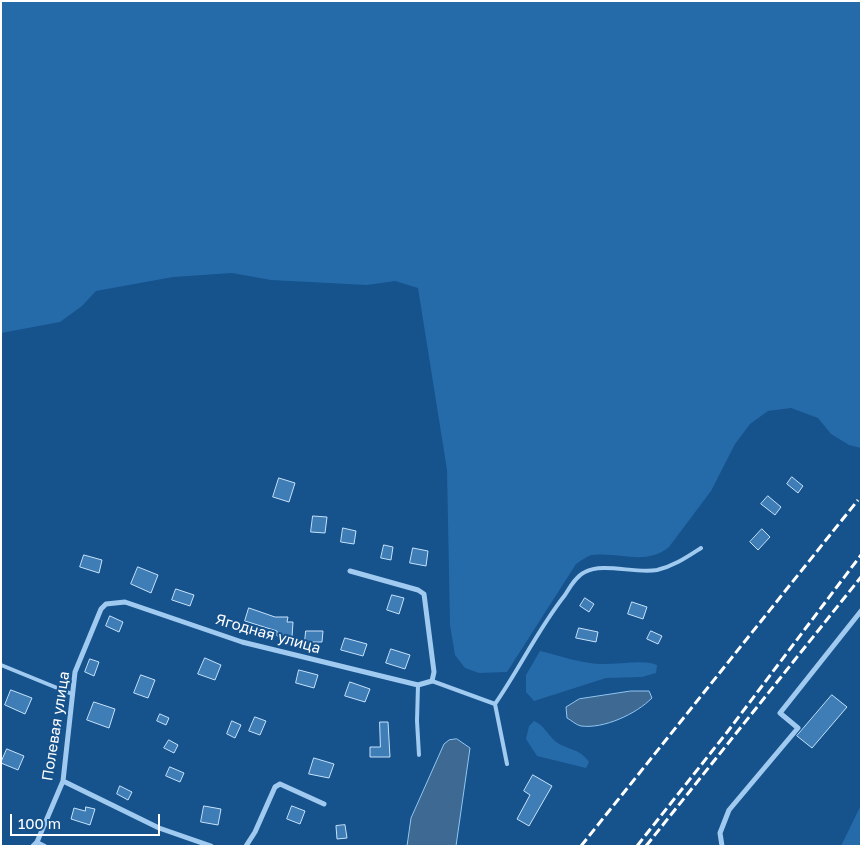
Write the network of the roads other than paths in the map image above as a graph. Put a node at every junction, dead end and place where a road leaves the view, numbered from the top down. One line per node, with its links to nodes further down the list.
1 (701, 548): 9 (lane)
2 (350, 571): 6 (street)
3 (101, 609): 7 (street, Ягодная улица); 8 (street, Полевая улица)
4 (861, 611): 18 (street)
5 (1, 666): 8 (lane)
6 (432, 681): 7 (street, Ягодная улица); 9 (lane)
7 (418, 685): 10 (lane)
8 (72, 694): 12 (street, Полевая улица)
9 (495, 704): 11 (lane)
10 (419, 755)
11 (507, 764)
12 (63, 781): 14 (street, Полевая улица); 16 (street)
13 (324, 804): 17 (street)
14 (35, 844): 15 (lane)
15 (45, 846)
16 (211, 846)
17 (246, 846)
18 (722, 846)

